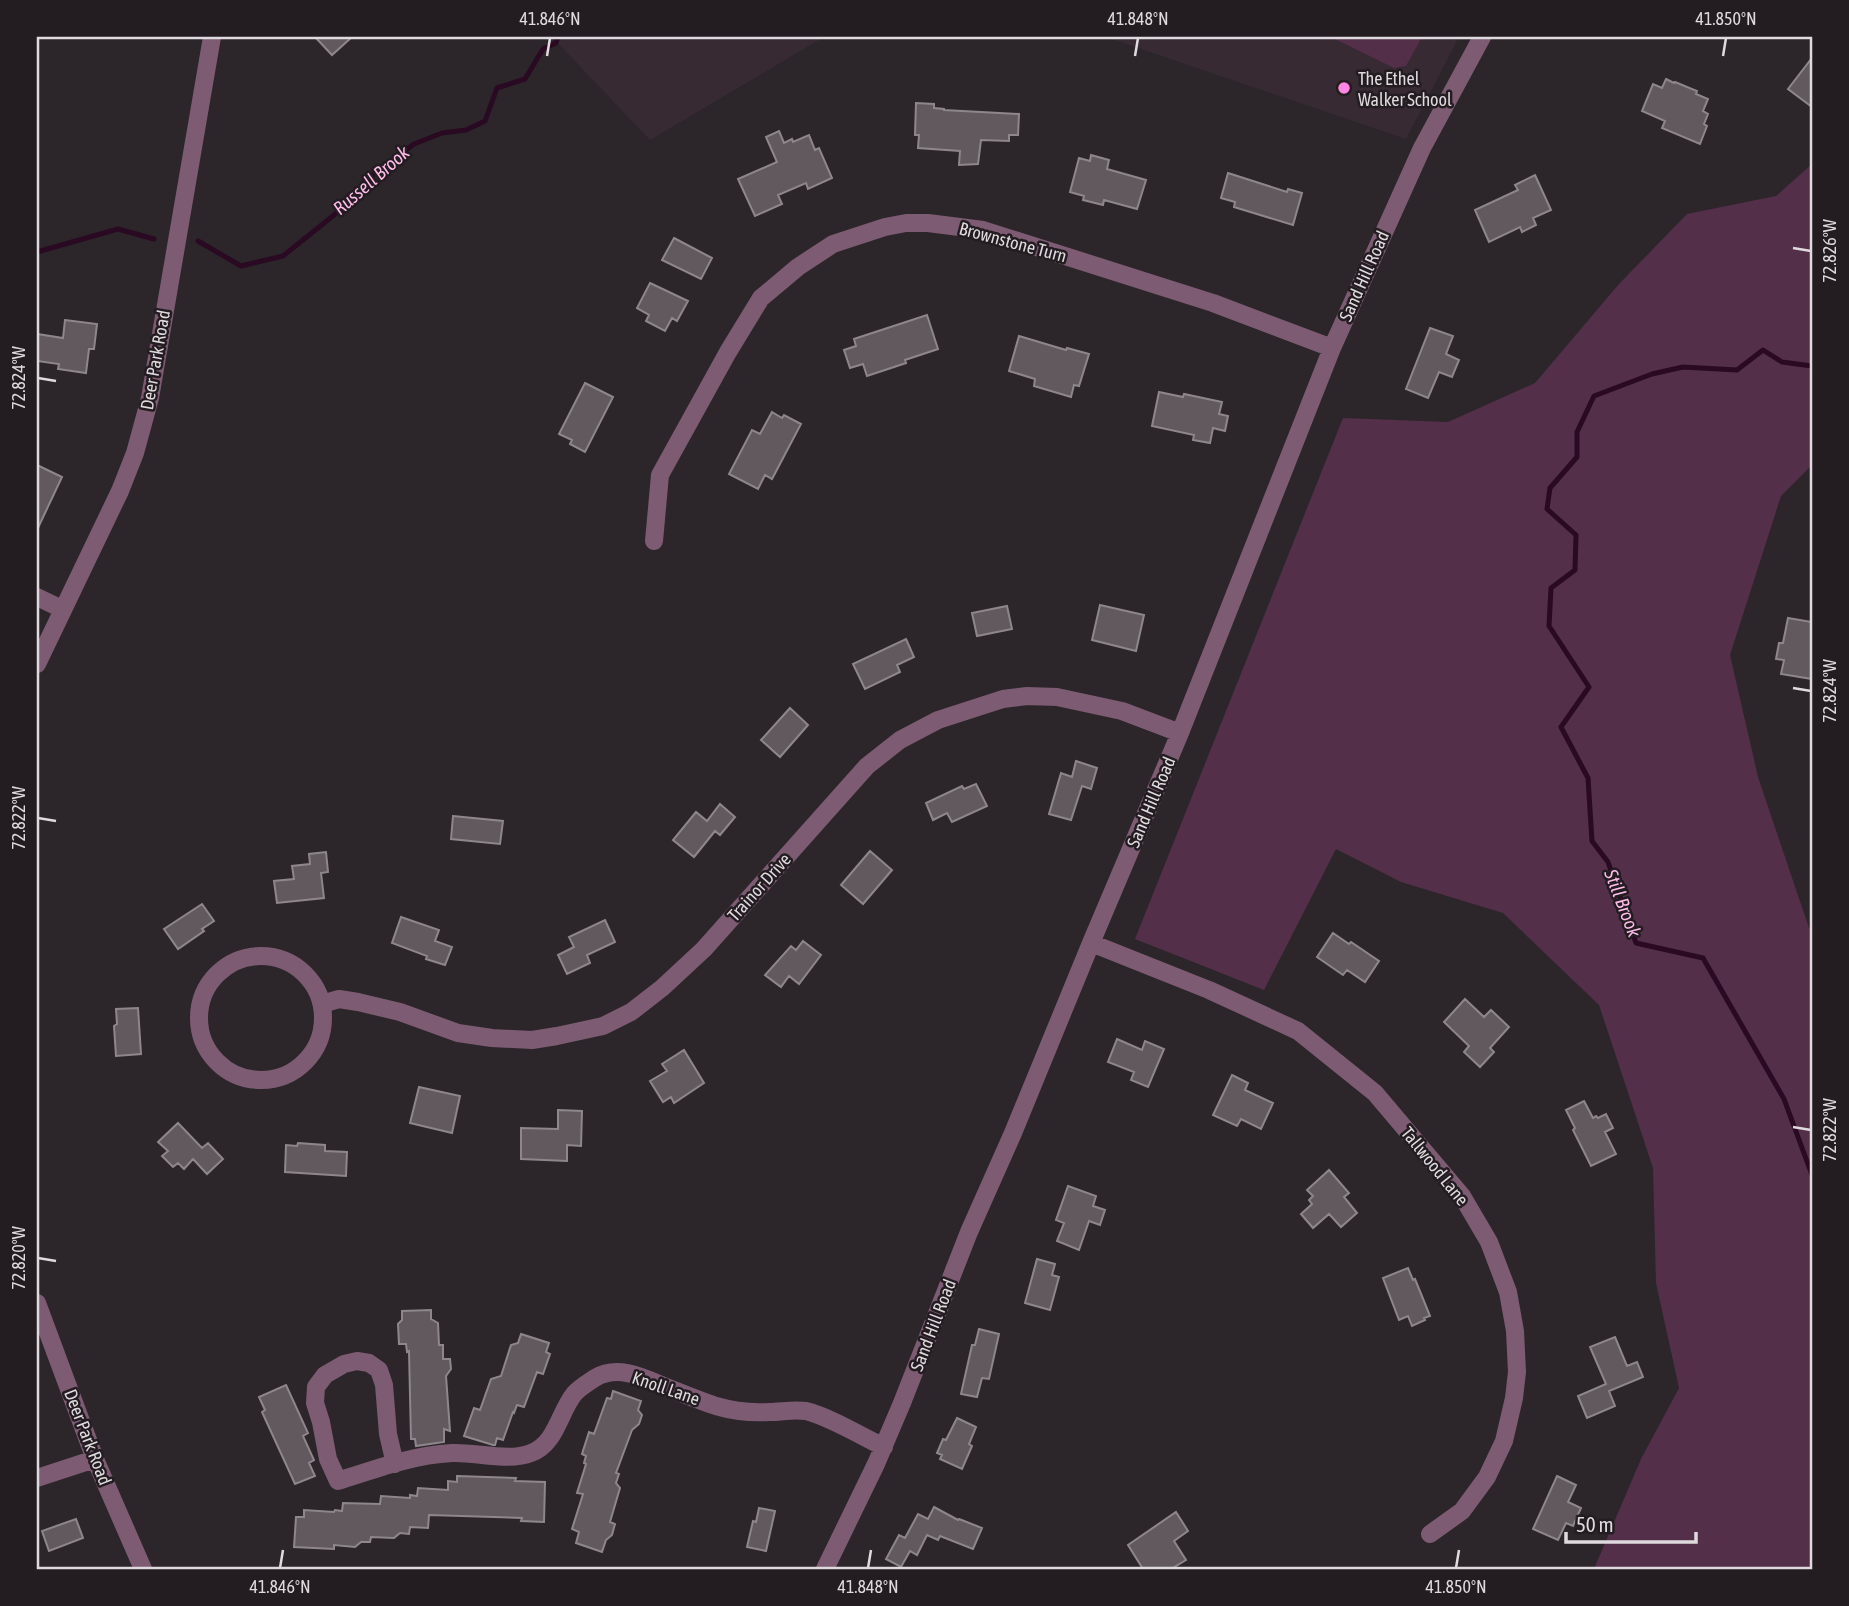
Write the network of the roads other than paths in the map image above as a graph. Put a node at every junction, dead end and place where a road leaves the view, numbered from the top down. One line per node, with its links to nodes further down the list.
1 (212, 37): 6 (street, Deer Park Road)
2 (1482, 37): 3 (street, Sand Hill Road)
3 (1332, 348): 4 (street, Brownstone Turn); 8 (street, Sand Hill Road)
4 (654, 541)
5 (37, 597): 6 (street)
6 (62, 609): 7 (street, Deer Park Road)
7 (37, 664)
8 (1181, 733): 9 (street, Sand Hill Road); 10 (street, Trainor Drive)
9 (1091, 943): 12 (street, Sand Hill Road); 16 (street, Tallwood Lane)
10 (322, 1004): 10 (street)
11 (37, 1303): 13 (street, Deer Park Road)
12 (884, 1447): 14 (street, Knoll Lane); 18 (street, Sand Hill Road)
13 (95, 1459): 15 (street); 17 (street, Deer Park Road)
14 (395, 1464): 14 (street, Knoll Lane)
15 (37, 1478)
16 (1430, 1534)
17 (143, 1569)
18 (825, 1569)

